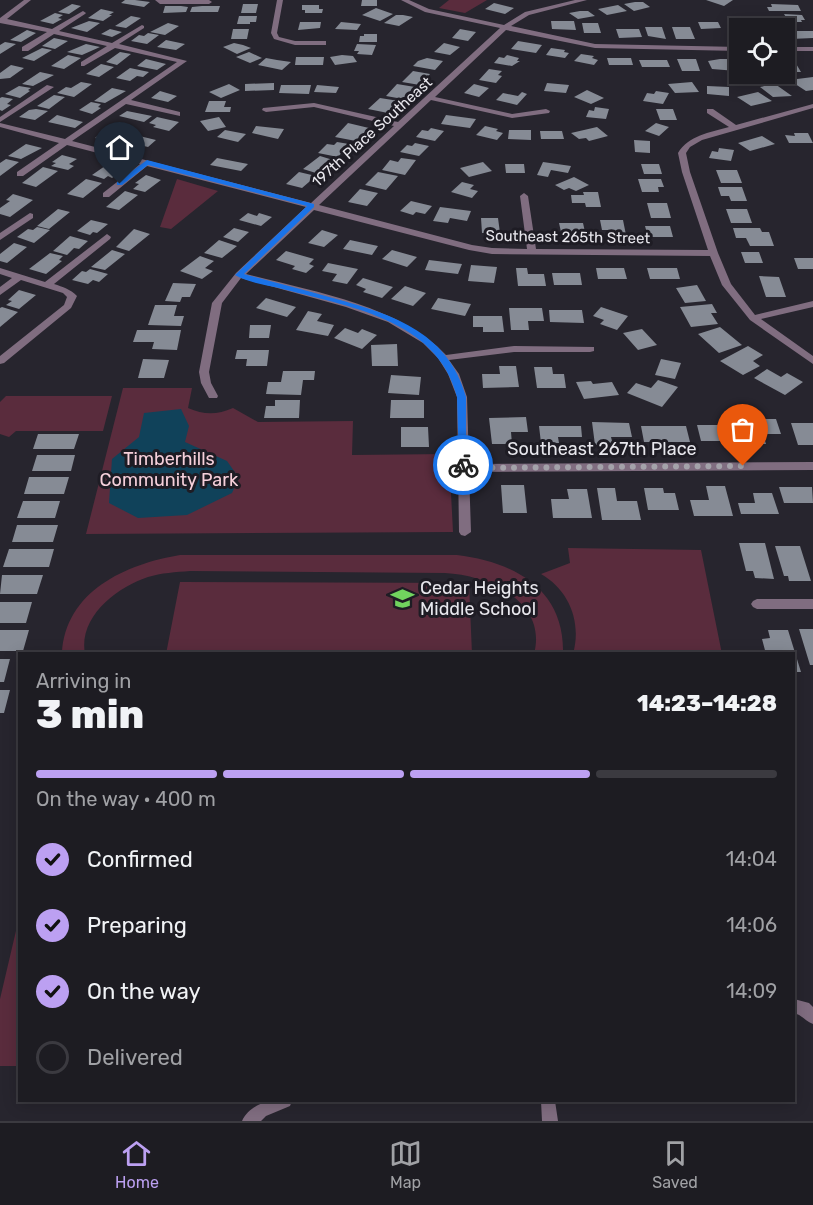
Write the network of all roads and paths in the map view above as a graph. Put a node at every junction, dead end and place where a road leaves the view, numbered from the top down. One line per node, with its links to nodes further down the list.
1 (28, 0): 8 (street)
2 (158, 0): 6 (street)
3 (280, 0): 12 (street)
4 (404, 0): 10 (street)
5 (584, 0): 10 (street, 197th Place Southeast)
6 (208, 2)
7 (83, 14): 11 (street)
8 (1, 20): 11 (street)
9 (142, 27): 13 (street)
10 (505, 27): 15 (street); 20 (street, 197th Place Southeast)
11 (53, 32): 13 (street); 14 (street)
12 (323, 43)
13 (113, 45): 18 (street); 21 (street)
14 (25, 49)
15 (729, 49)
16 (795, 49): 17 (street)
17 (813, 49)
18 (84, 64)
19 (50, 87): 27 (street)
20 (430, 98): 24 (street); 29 (street, 197th Place Southeast)
21 (125, 102): 26 (street); 31 (street)
22 (810, 109): 30 (street)
23 (266, 110): 29 (street)
24 (546, 111)
25 (710, 111): 30 (street)
26 (177, 114)
27 (0, 120)
28 (0, 125): 31 (street, Southeast 265th Street)
29 (401, 125): 36 (street, 197th Place Southeast)
30 (734, 127): 41 (street)
31 (67, 142): 32 (street, Southeast 265th Street); 33 (street)
32 (147, 162): 34 (street); 36 (street, Southeast 265th Street)
33 (20, 174)
34 (106, 195)
35 (524, 196): 40 (street)
36 (312, 205): 40 (street, Southeast 265th Street); 43 (street, 197th Place Southeast)
37 (30, 216): 38 (street)
38 (0, 237)
39 (107, 237): 45 (street)
40 (532, 251): 41 (street, Southeast 265th Street)
41 (713, 253): 48 (street)
42 (0, 271): 44 (street)
43 (239, 275): 50 (street); 53 (street, 197th Place Southeast)
44 (19, 277): 45 (street); 46 (street)
45 (47, 285): 51 (street)
46 (0, 292)
47 (813, 304): 48 (street)
48 (753, 318): 52 (street)
49 (590, 349): 50 (street)
50 (443, 358): 55 (street)
51 (0, 361)
52 (813, 361)
53 (213, 396)
54 (813, 466): 55 (street, Southeast 267th Place)
55 (463, 468): 56 (street)
56 (465, 532)
57 (757, 604): 58 (street)
58 (813, 604)
59 (795, 1006): 60 (lane)
60 (813, 1017)
61 (283, 1102): 63 (lane)
62 (548, 1102): 64 (lane)
63 (250, 1121)
64 (550, 1121)

